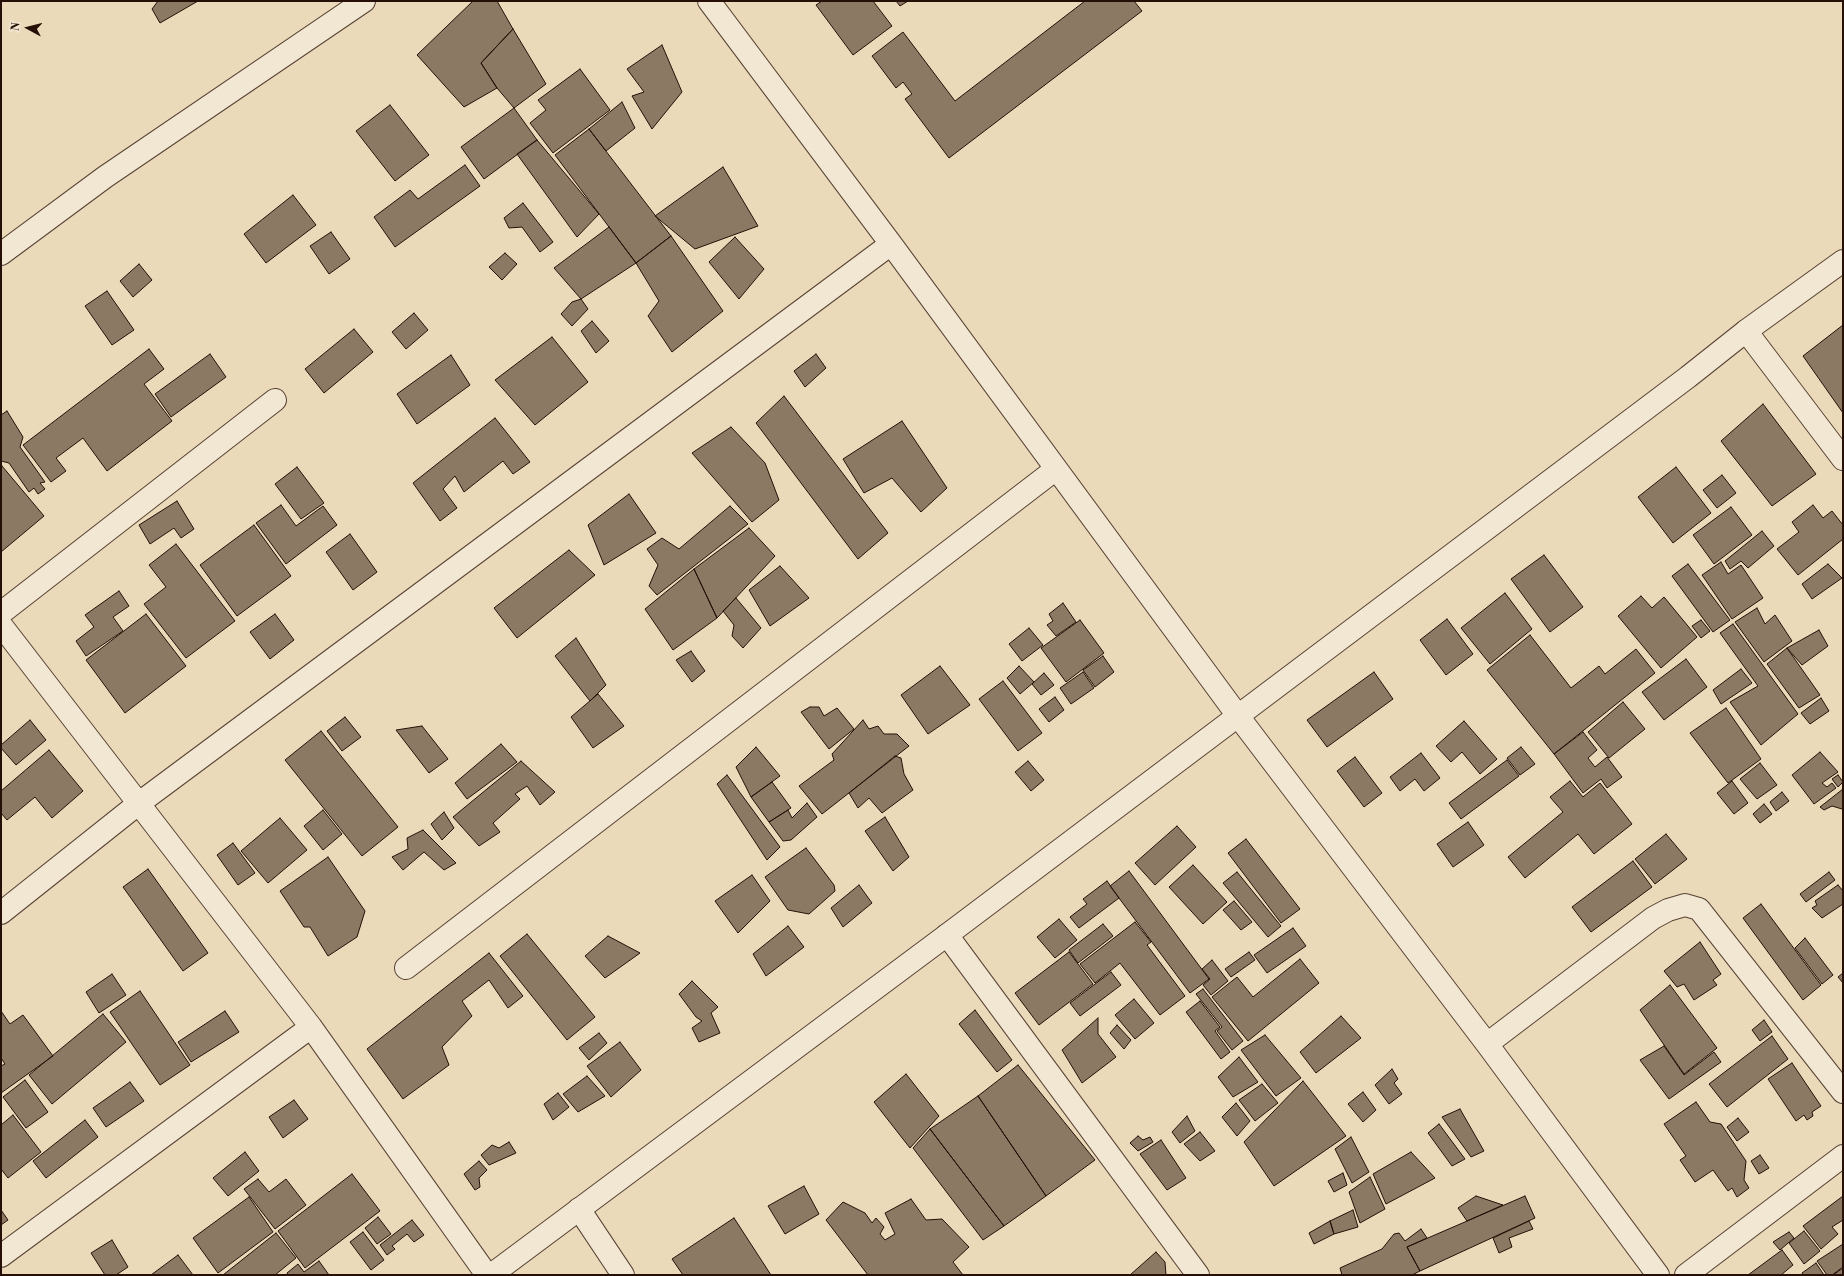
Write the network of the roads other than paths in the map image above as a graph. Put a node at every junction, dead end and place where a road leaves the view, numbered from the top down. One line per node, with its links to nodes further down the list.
1 (364, 1): 4 (street)
2 (709, 1): 3 (street)
3 (891, 244): 9 (street); 13 (street)
4 (1, 254)
5 (1843, 261): 6 (street)
6 (1746, 331): 8 (street); 12 (street)
7 (274, 400): 10 (street)
8 (1843, 459)
9 (1056, 469): 12 (street); 16 (street)
10 (1, 613)
11 (1, 625): 13 (street)
12 (1238, 716): 15 (street); 18 (street)
13 (138, 804): 14 (street); 17 (street)
14 (1, 913)
15 (947, 935): 21 (street); 26 (street)
16 (406, 968)
17 (311, 1028): 22 (street); 23 (street)
18 (1487, 1044): 19 (street); 27 (street)
19 (1843, 1092)
20 (1843, 1156): 28 (street)
21 (579, 1209): 24 (street); 25 (street)
22 (1, 1256)
23 (487, 1275)
24 (491, 1275)
25 (623, 1275)
26 (1198, 1275)
27 (1658, 1275)
28 (1686, 1275)

